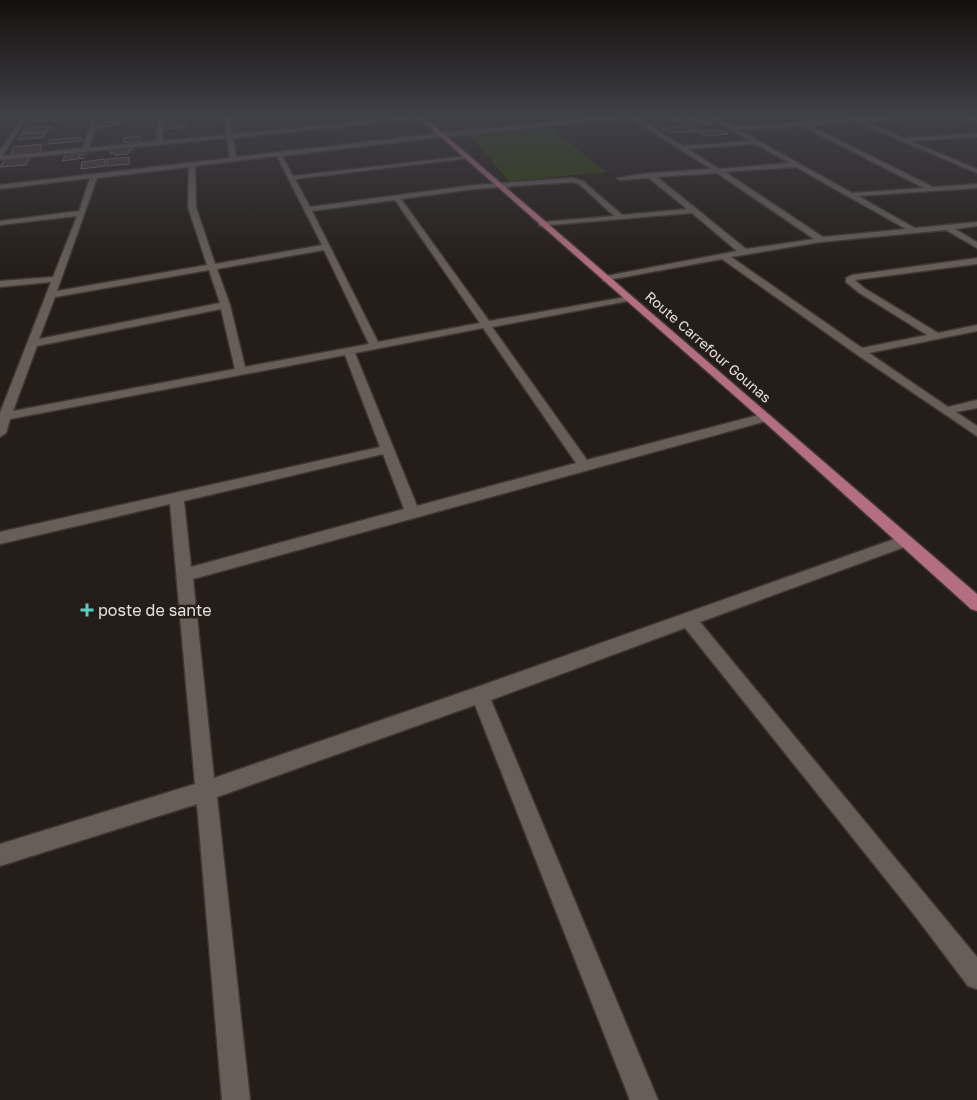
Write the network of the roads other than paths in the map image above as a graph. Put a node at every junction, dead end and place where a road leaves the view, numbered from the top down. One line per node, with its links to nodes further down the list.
1 (180, 166): 12 (street)
2 (192, 166): 36 (street)
3 (285, 166): 13 (street)
4 (394, 166): 13 (street)
5 (477, 166): 15 (main road, Route Carrefour Gounas)
6 (711, 166): 10 (street)
7 (765, 166): 10 (street)
8 (799, 166): 19 (street)
9 (887, 166): 18 (street)
10 (717, 170): 11 (street); 30 (street)
11 (650, 175): 14 (street); 22 (street)
12 (94, 176): 17 (street); 23 (street)
13 (291, 178): 21 (street)
14 (620, 178)
15 (498, 185): 20 (street); 24 (street); 26 (main road, Route Carrefour Gounas)
16 (977, 186): 18 (street)
17 (0, 187)
18 (932, 189): 19 (street)
19 (850, 195): 29 (street)
20 (396, 196): 21 (street); 43 (street)
21 (308, 209): 32 (street)
22 (693, 211): 24 (street); 33 (street)
23 (82, 213): 25 (street); 38 (street)
24 (620, 217): 26 (street)
25 (0, 223)
26 (542, 224): 37 (main road, Route Carrefour Gounas)
27 (977, 224): 28 (street)
28 (947, 227): 29 (street); 31 (street)
29 (914, 230): 30 (street)
30 (820, 240): 33 (street)
31 (977, 246)
32 (327, 247): 36 (street); 47 (street)
33 (744, 252): 34 (street)
34 (724, 256): 37 (street); 49 (street)
35 (977, 262): 45 (street)
36 (213, 267): 40 (street); 42 (street)
37 (606, 278): 41 (main road, Route Carrefour Gounas)
38 (57, 279): 39 (street); 40 (street)
39 (0, 284)
40 (51, 295): 46 (street)
41 (628, 298): 43 (street); 54 (main road, Route Carrefour Gounas)
42 (225, 305): 46 (street); 50 (street)
43 (484, 324): 47 (street); 58 (street)
44 (977, 328): 45 (street)
45 (936, 336): 49 (street)
46 (32, 344): 53 (street)
47 (375, 346): 48 (street)
48 (350, 351): 50 (street); 57 (street)
49 (860, 352): 52 (street)
50 (240, 371): 53 (street)
51 (977, 404): 52 (street)
52 (946, 411): 55 (street)
53 (2, 417): 56 (street)
54 (766, 418): 58 (street); 62 (main road, Route Carrefour Gounas)
55 (977, 432)
56 (0, 433)
57 (388, 449): 59 (street); 60 (street)
58 (584, 465): 60 (street)
59 (177, 499): 61 (street); 63 (street)
60 (413, 513): 63 (street)
61 (0, 538)
62 (906, 541): 64 (main road, Route Carrefour Gounas); 65 (street)
63 (184, 576): 67 (street)
64 (977, 604)
65 (688, 620): 66 (street); 69 (street)
66 (480, 695): 67 (street); 71 (street)
67 (206, 791): 68 (street); 70 (street)
68 (0, 855)
69 (977, 977)
70 (236, 1100)
71 (644, 1100)

